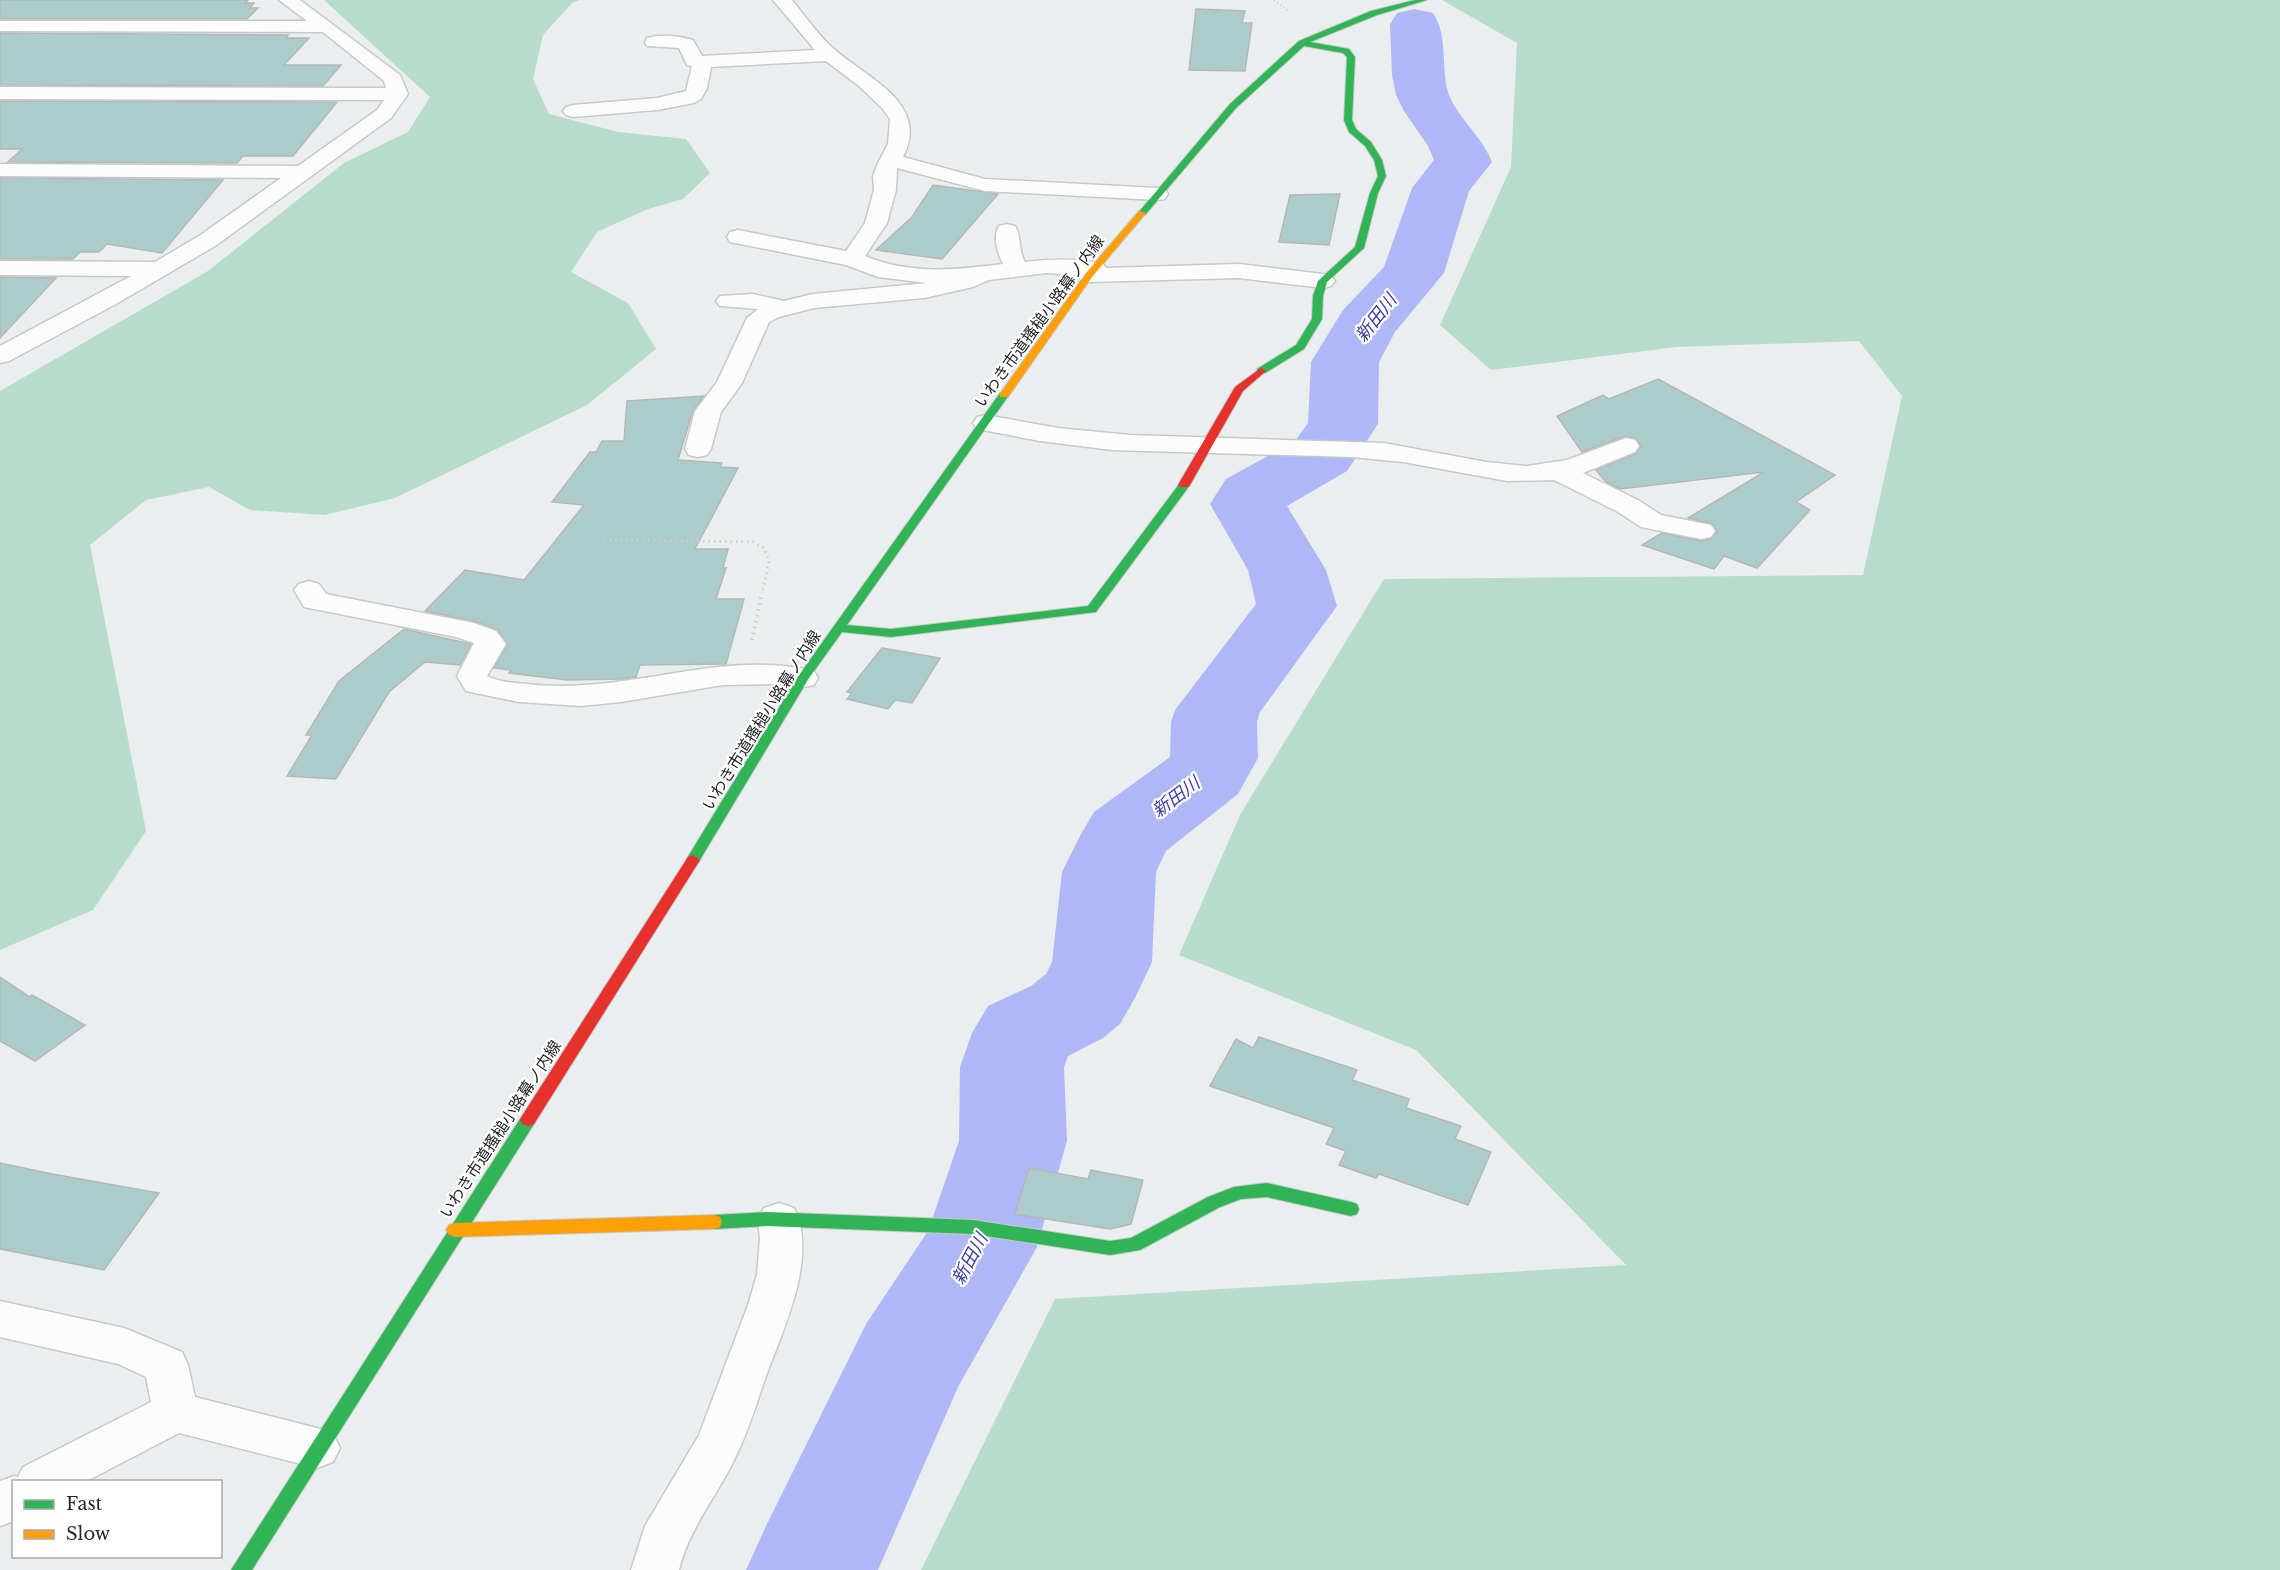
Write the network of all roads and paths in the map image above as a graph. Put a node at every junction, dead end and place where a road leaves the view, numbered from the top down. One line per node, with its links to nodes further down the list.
1 (288, 0): 5 (street)
2 (782, 0): 8 (street)
3 (1424, 0): 7 (street, いわき市道搔槌小路幕ノ内線)
4 (0, 26): 5 (street)
5 (327, 27): 11 (street)
6 (654, 42): 9 (street)
7 (1302, 43): 16 (street, いわき市道搔槌小路幕ノ内線); 26 (street)
8 (830, 55): 9 (street); 13 (street)
9 (702, 62): 12 (street)
10 (0, 93): 11 (street)
11 (398, 94): 15 (street)
12 (573, 111)
13 (890, 160): 16 (street); 20 (street)
14 (0, 170): 15 (street)
15 (304, 172): 22 (street)
16 (1157, 194): 24 (street, いわき市道搔槌小路幕ノ内線)
17 (1007, 231): 23 (street)
18 (738, 237): 20 (street)
19 (1254, 256): 24 (street)
20 (852, 259): 25 (street)
21 (0, 268): 22 (street)
22 (160, 269): 29 (street)
23 (1017, 269): 24 (street); 25 (street)
24 (1094, 269): 26 (street); 30 (street, いわき市道搔槌小路幕ノ内線)
25 (981, 275): 28 (street)
26 (1323, 282): 31 (street)
27 (728, 302): 28 (street)
28 (783, 308): 33 (street)
29 (0, 356)
30 (986, 423): 31 (street); 38 (street, いわき市道搔槌小路幕ノ内線)
31 (1209, 444): 34 (street); 38 (street)
32 (1626, 446): 34 (street)
33 (698, 449)
34 (1556, 470): 35 (street)
35 (1701, 531)
36 (604, 540): 39 (path)
37 (309, 590): 39 (street)
38 (838, 628): 40 (street, いわき市道搔槌小路幕ノ内線)
39 (745, 673): 40 (street)
40 (803, 678): 43 (street, いわき市道搔槌小路幕ノ内線)
41 (1351, 1209): 42 (street)
42 (779, 1220): 43 (street); 49 (street)
43 (455, 1230): 46 (street, いわき市道搔槌小路幕ノ内線)
44 (0, 1319): 45 (street)
45 (176, 1412): 46 (street); 47 (street)
46 (317, 1448): 48 (street, いわき市道搔槌小路幕ノ内線)
47 (43, 1480)
48 (241, 1570)
49 (655, 1570)

